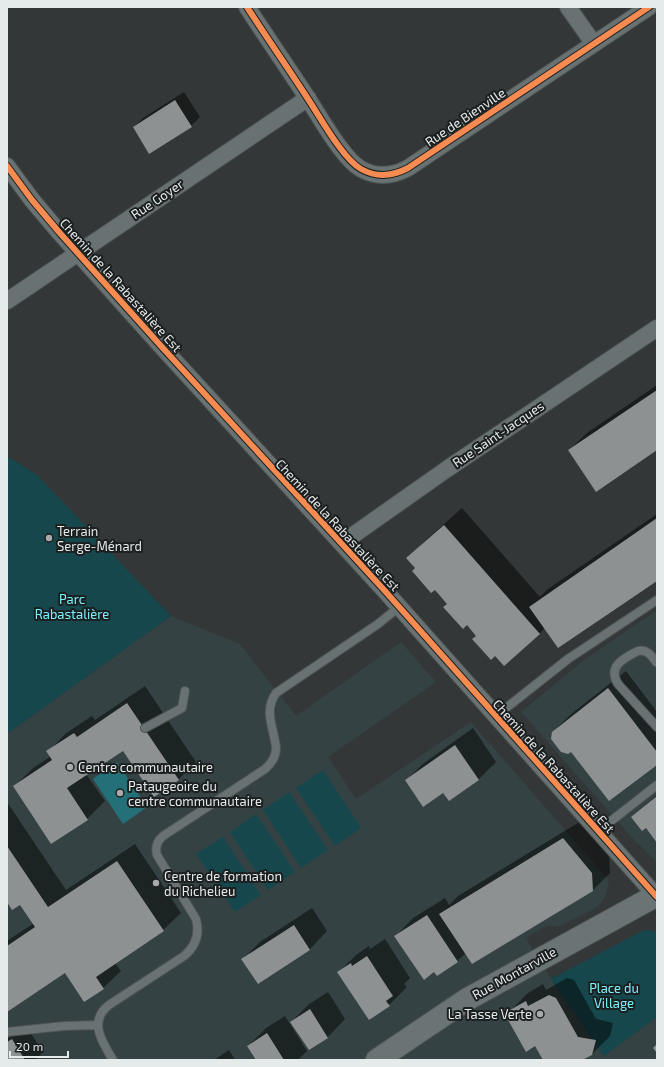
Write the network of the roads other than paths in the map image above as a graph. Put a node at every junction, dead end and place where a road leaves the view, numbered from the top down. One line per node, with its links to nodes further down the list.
1 (247, 7): 5 (street, Rue de Bienville)
2 (568, 7): 4 (street)
3 (649, 7): 4 (street, Rue de Bienville)
4 (594, 44): 5 (street, Rue de Bienville)
5 (308, 98): 7 (street, Rue Goyer)
6 (7, 166): 7 (street, Chemin de la Rabastalière Est)
7 (78, 253): 8 (street, Rue Goyer); 10 (street, Chemin de la Rabastalière Est)
8 (7, 301)
9 (657, 328): 10 (street, Rue Saint-Jacques)
10 (342, 543): 12 (street, Chemin de la Rabastalière Est)
11 (657, 600): 15 (lane)
12 (399, 607): 15 (street, Chemin de la Rabastalière Est); 21 (lane)
13 (656, 662): 16 (lane)
14 (185, 691): 17 (lane)
15 (496, 716): 19 (street, Chemin de la Rabastalière Est)
16 (657, 727)
17 (145, 728)
18 (657, 785): 19 (lane)
19 (597, 832): 20 (street, Chemin de la Rabastalière Est)
20 (657, 896): 24 (street, Rue Montarville)
21 (98, 1026): 22 (lane); 23 (lane)
22 (7, 1032)
23 (113, 1060)
24 (377, 1060)

